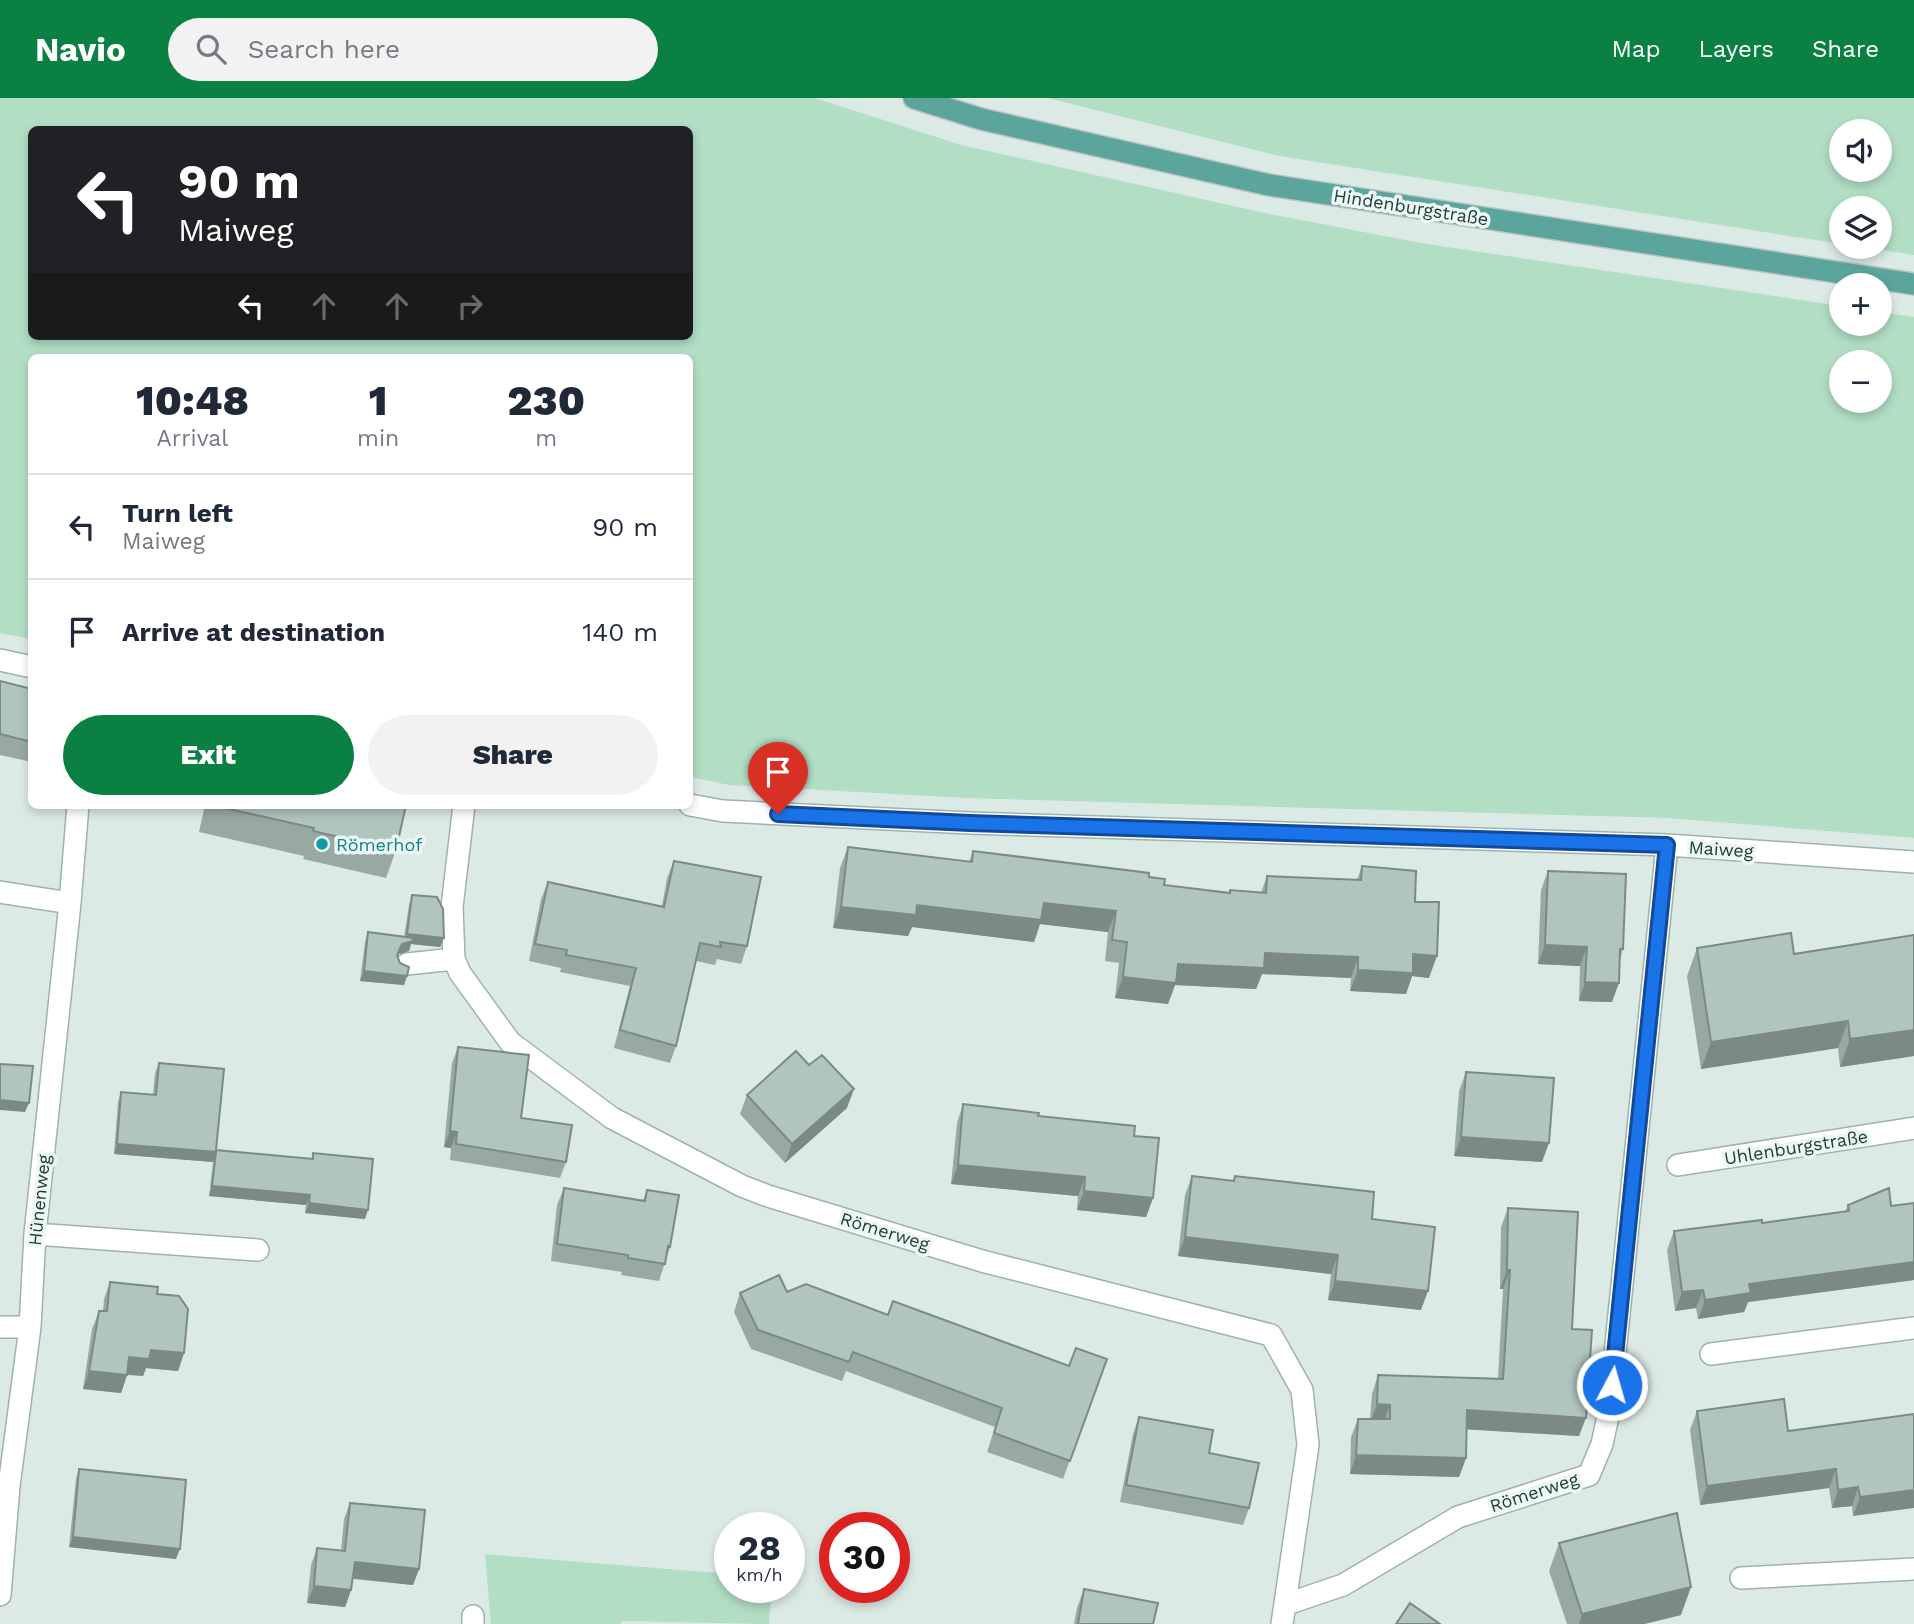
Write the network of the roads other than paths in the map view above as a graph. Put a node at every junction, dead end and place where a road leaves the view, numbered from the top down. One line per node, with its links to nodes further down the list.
1 (914, 98): 2 (main road, Hindenburgstraße)
2 (1914, 284)
3 (0, 660): 4 (street)
4 (28, 666)
5 (693, 806): 8 (street, Maiweg)
6 (78, 809): 11 (street, Hünenweg)
7 (463, 809): 12 (street, Römerweg)
8 (1667, 845): 9 (street, Maiweg); 25 (street, Römerweg)
9 (1914, 862)
10 (0, 892): 11 (street)
11 (70, 903): 16 (street, Hünenweg)
12 (454, 959): 13 (street); 25 (street, Römerweg)
13 (407, 964)
14 (1914, 1128): 15 (street, Uhlenburgstraße)
15 (1678, 1165)
16 (35, 1234): 17 (street); 19 (street, Hünenweg)
17 (258, 1250)
18 (0, 1327): 19 (street)
19 (30, 1327): 24 (street, Hünenweg)
20 (1914, 1328): 21 (street)
21 (1711, 1354)
22 (1914, 1569): 23 (street)
23 (1741, 1578)
24 (0, 1595)
25 (1285, 1614)

